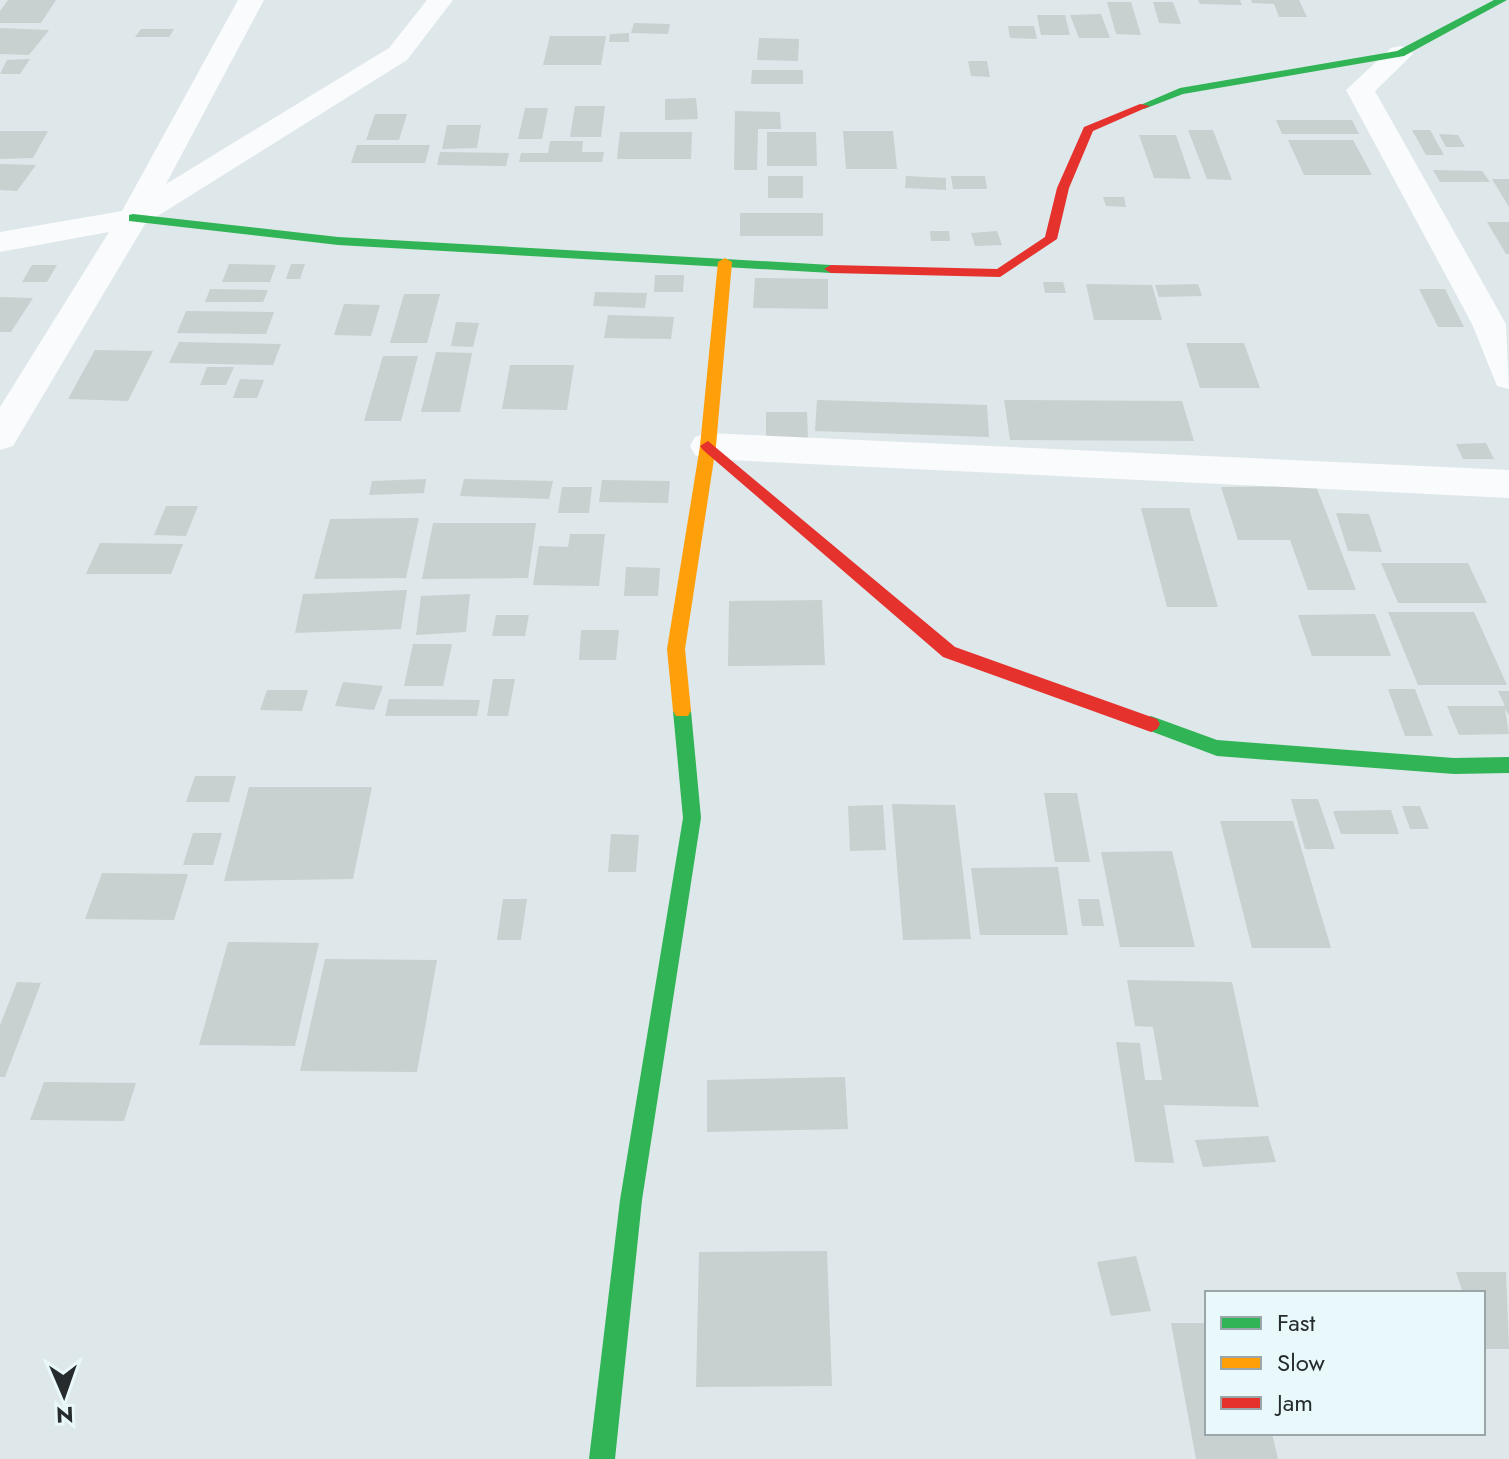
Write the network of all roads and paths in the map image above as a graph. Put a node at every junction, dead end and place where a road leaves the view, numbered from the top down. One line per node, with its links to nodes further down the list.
1 (251, 0): 5 (street)
2 (440, 0): 5 (street)
3 (1502, 0): 4 (street)
4 (1400, 54): 7 (street); 8 (street)
5 (133, 218): 6 (street); 7 (street); 9 (street)
6 (0, 242)
7 (725, 262): 10 (street)
8 (1509, 377)
9 (0, 437)
10 (708, 446): 11 (street); 12 (street); 13 (street)
11 (1509, 484)
12 (1509, 765)
13 (602, 1459)

